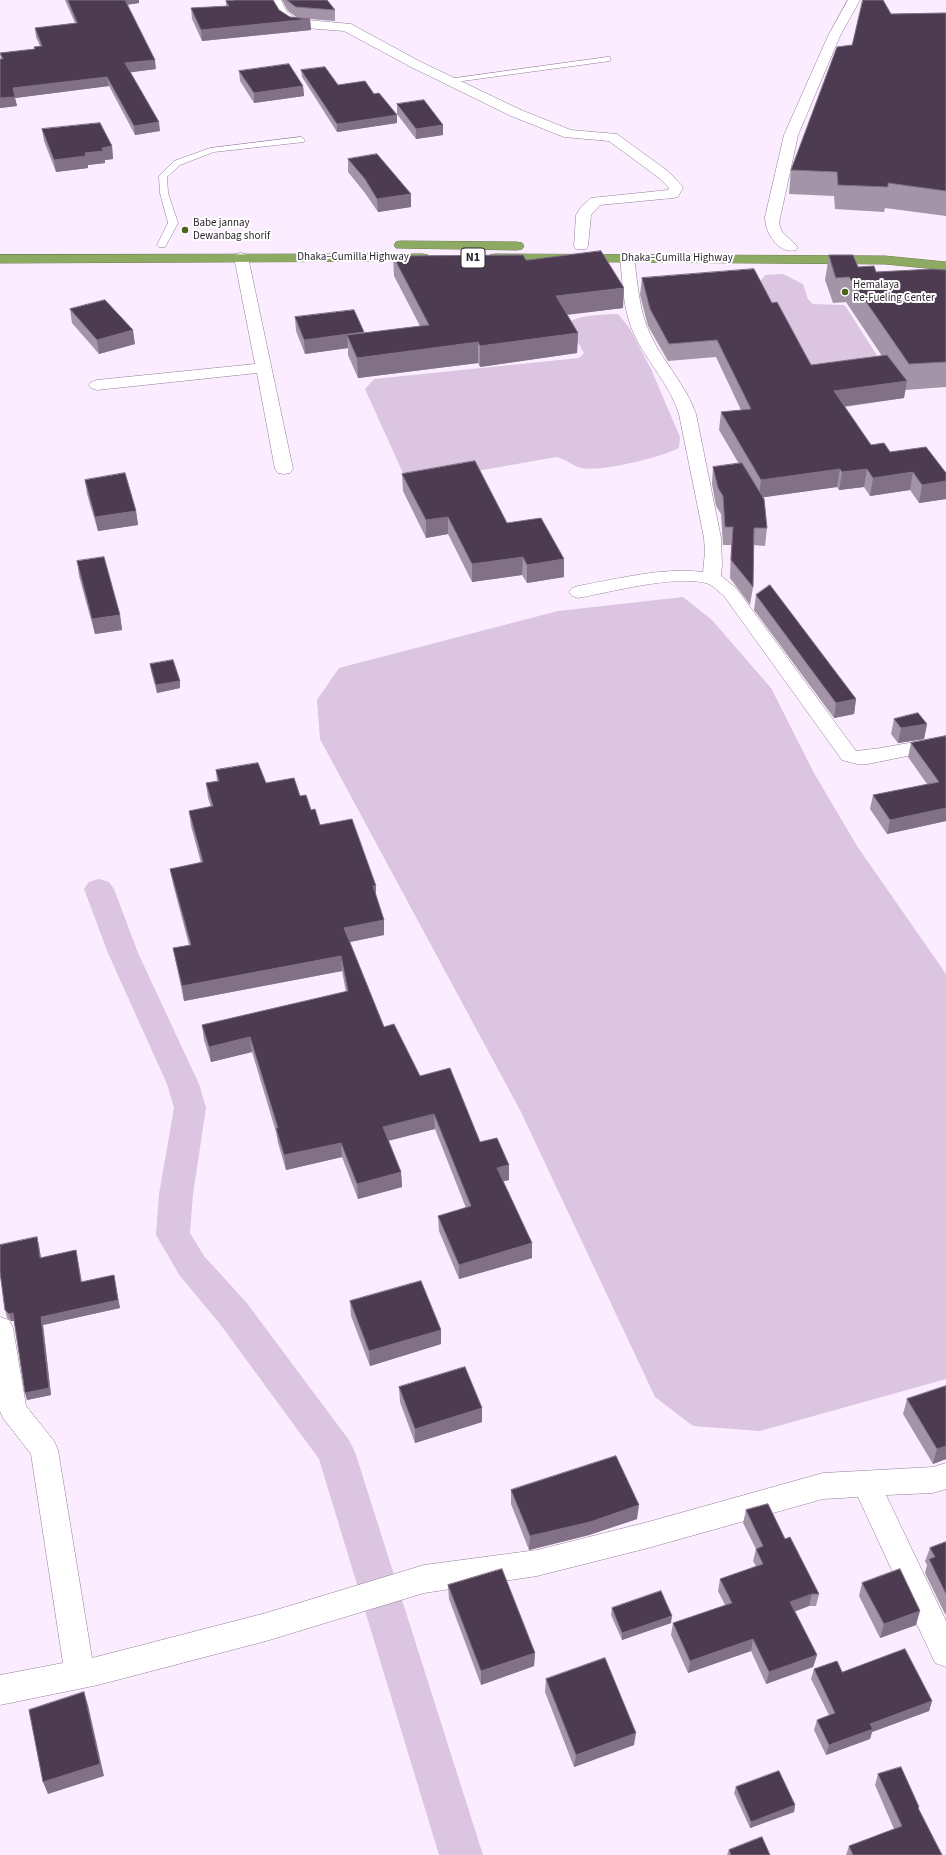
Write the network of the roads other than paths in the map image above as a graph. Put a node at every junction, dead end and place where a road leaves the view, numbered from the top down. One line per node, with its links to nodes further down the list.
1 (276, 0): 4 (street)
2 (854, 0): 11 (street)
3 (607, 58): 4 (lane)
4 (448, 81): 10 (street)
5 (301, 140): 8 (lane)
6 (324, 244): 8 (highway, Dhaka–Cumilla Highway)
7 (355, 244): 10 (highway, Dhaka–Cumilla Highway / N1)
8 (162, 245): 9 (highway, Dhaka–Cumilla Highway)
9 (0, 246)
10 (581, 246): 11 (highway, Dhaka–Cumilla Highway / N1)
11 (791, 247): 12 (highway, Dhaka–Cumilla Highway / N1)
12 (935, 251)
13 (241, 258): 14 (highway, Dhaka–Cumilla Highway / N1); 15 (highway, Dhaka–Cumilla Highway / N1); 17 (street)
14 (627, 258): 16 (highway, Dhaka–Cumilla Highway / N1); 20 (street)
15 (0, 259)
16 (946, 266)
17 (262, 368): 18 (street); 19 (street)
18 (97, 385)
19 (284, 469)
20 (711, 578): 21 (street); 22 (street)
21 (578, 592)
22 (946, 742)
23 (0, 1328): 27 (street)
24 (946, 1476): 25 (street)
25 (866, 1483): 26 (street); 27 (street)
26 (946, 1653)
27 (80, 1675): 28 (street)
28 (0, 1690)

